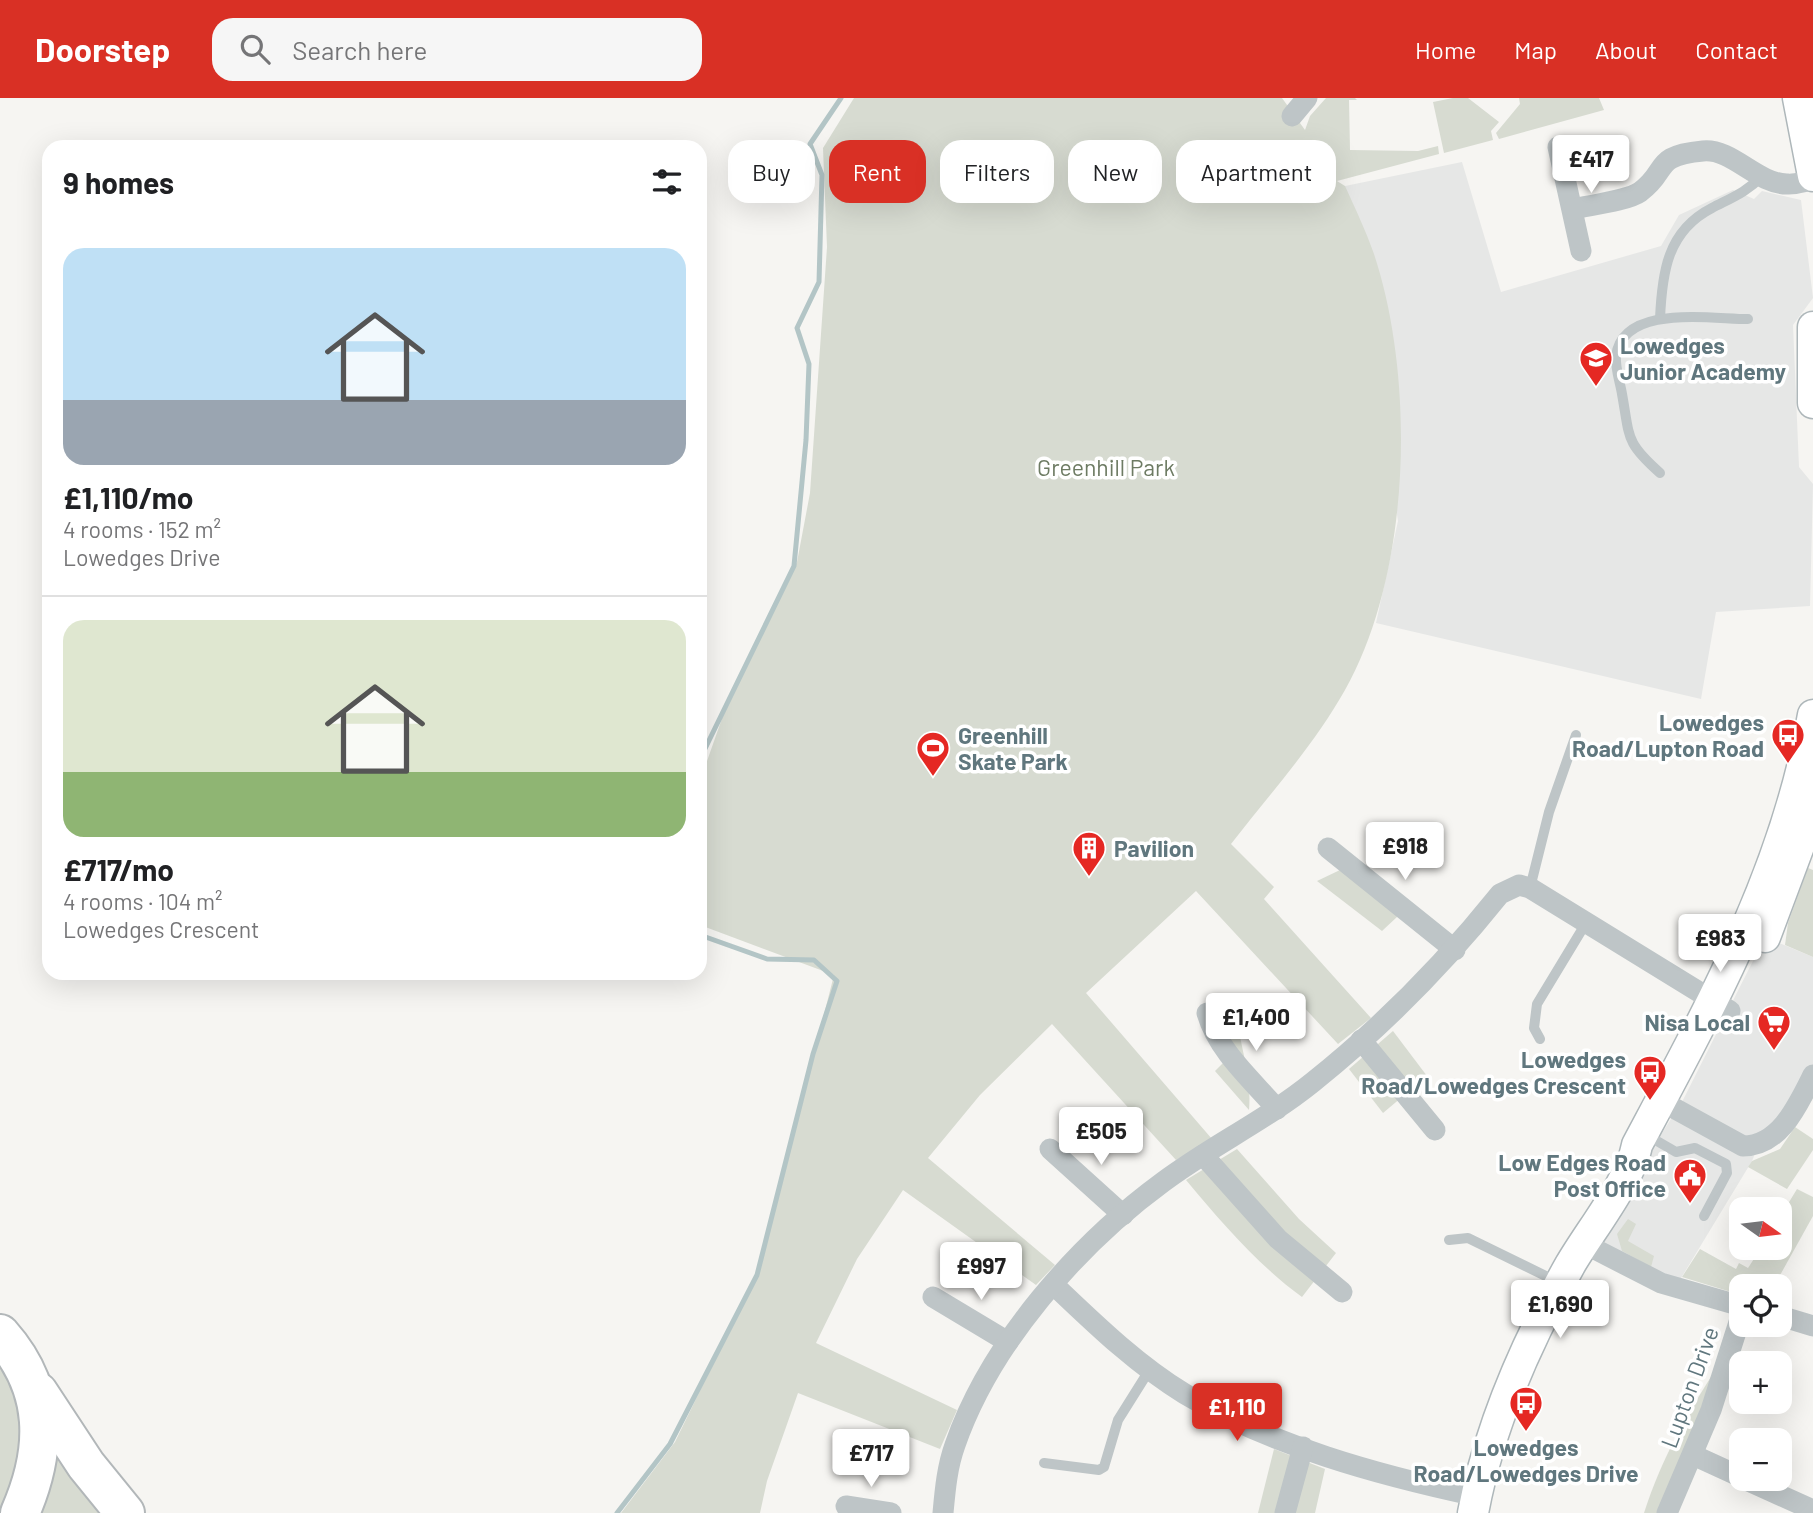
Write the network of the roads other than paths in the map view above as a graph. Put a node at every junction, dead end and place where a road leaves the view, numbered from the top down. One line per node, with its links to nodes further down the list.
1 (1307, 98): 3 (street)
2 (1798, 98): 6 (street)
3 (1292, 116)
4 (1558, 147): 7 (street)
5 (1762, 176): 6 (street); 7 (street); 10 (lane)
6 (1813, 178)
7 (1573, 209): 8 (street)
8 (1581, 251)
9 (1748, 319): 10 (lane)
10 (1660, 320): 13 (lane)
11 (1813, 327): 12 (street)
12 (1813, 403)
13 (1660, 473)
14 (1812, 727): 21 (street)
15 (1576, 735): 18 (lane)
16 (1813, 800): 21 (street)
17 (1328, 848): 20 (street)
18 (1530, 888): 19 (street); 20 (street)
19 (1586, 923): 21 (street); 23 (lane)
20 (1455, 950): 24 (street)
21 (1721, 1006): 26 (street)
22 (1207, 1013): 27 (street)
23 (1540, 1039)
24 (1361, 1041): 27 (street); 28 (street)
25 (1813, 1074): 26 (street)
26 (1669, 1105): 29 (street); 32 (street)
27 (1277, 1108): 31 (street)
28 (1435, 1130)
29 (1657, 1142): 32 (street); 34 (lane)
30 (1050, 1149): 33 (street)
31 (1203, 1156): 33 (street); 39 (street)
32 (1634, 1162): 36 (street)
33 (1123, 1215): 38 (street)
34 (1704, 1216)
35 (1449, 1240): 37 (lane)
36 (1583, 1242): 37 (street); 41 (street)
37 (1560, 1283): 54 (street)
38 (1054, 1285): 46 (street); 47 (street)
39 (1342, 1292)
40 (933, 1297): 46 (street)
41 (1729, 1303)
42 (1792, 1320): 43 (street)
43 (1813, 1326)
44 (0, 1334): 48 (highway)
45 (1735, 1337): 50 (street, Lupton Drive)
46 (1008, 1342): 60 (street)
47 (1150, 1369): 49 (street); 51 (lane)
48 (33, 1385): 57 (highway); 58 (highway)
49 (1303, 1447): 54 (street); 61 (street)
50 (1693, 1455): 52 (street); 62 (street, Lupton Drive)
51 (1044, 1463)
52 (1729, 1472)
53 (1771, 1491): 56 (street)
54 (1475, 1505)
55 (846, 1506): 59 (street)
56 (1813, 1510)
57 (20, 1513)
58 (125, 1513)
59 (891, 1513)
60 (943, 1513)
61 (1285, 1513)
62 (1667, 1513)

